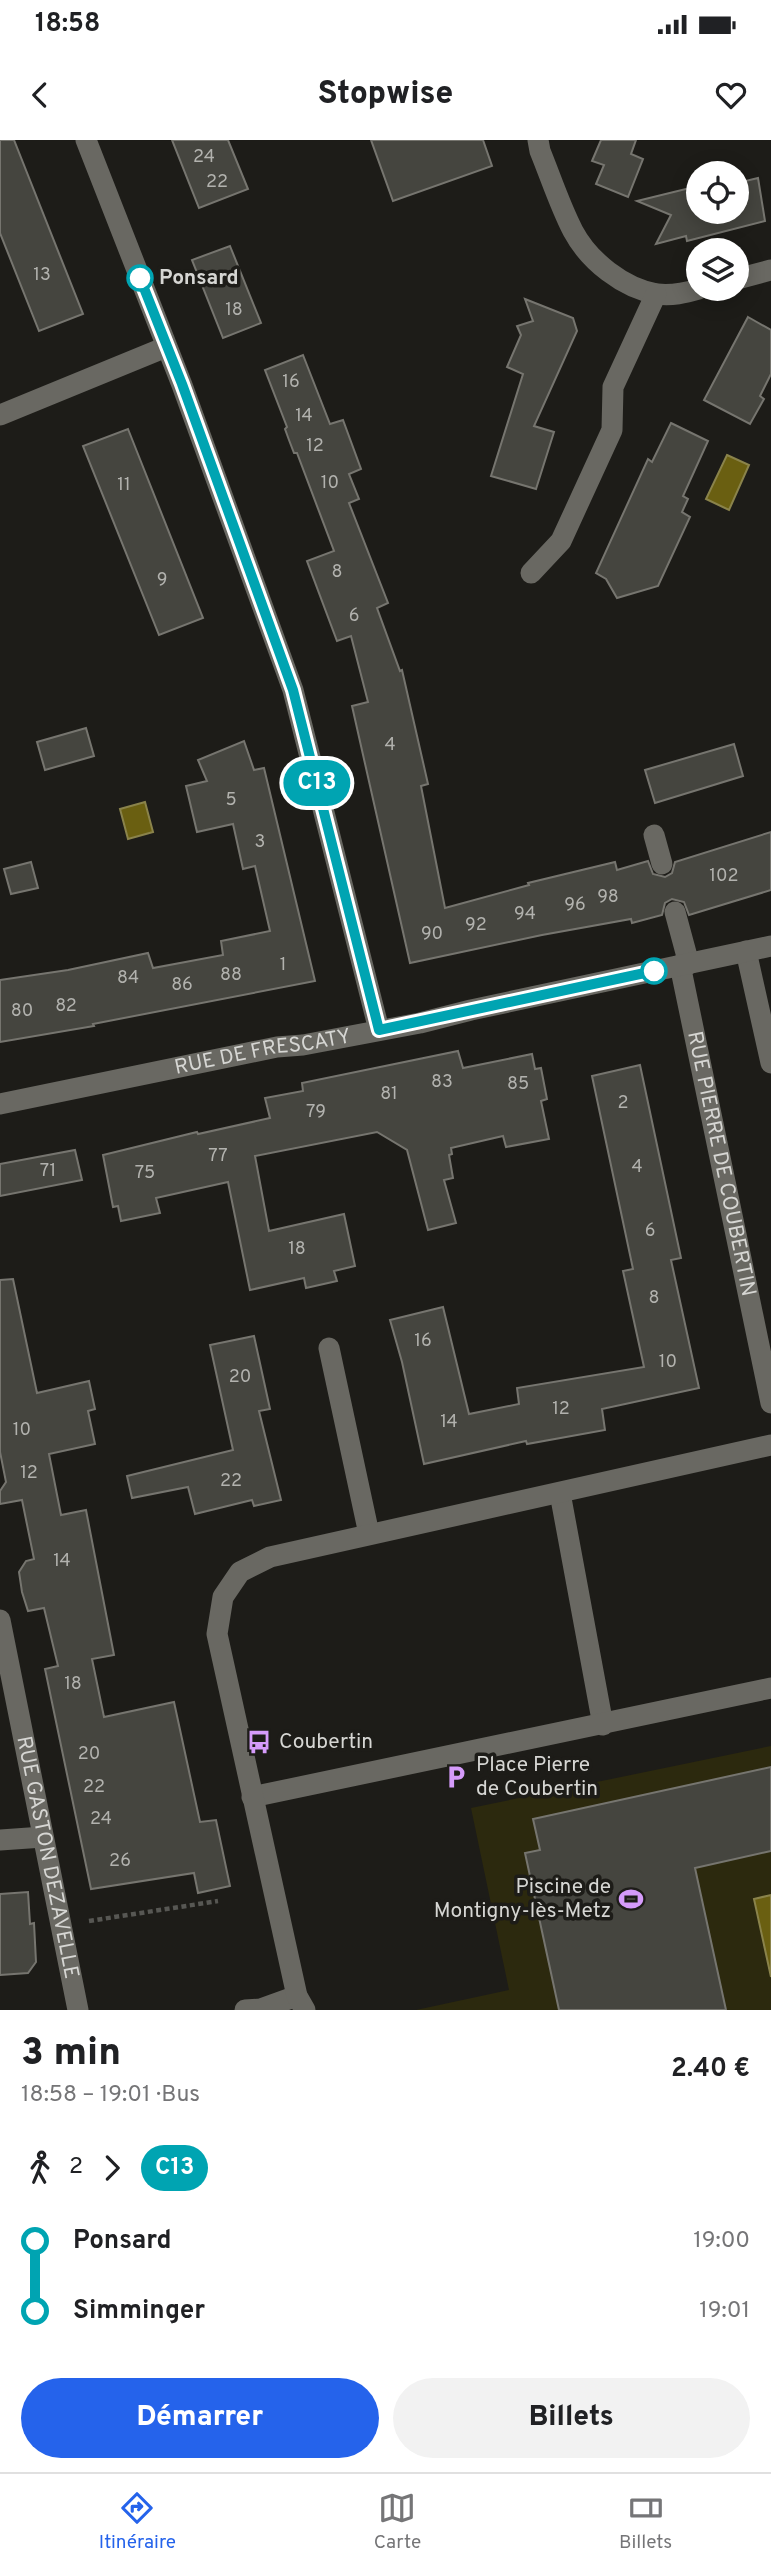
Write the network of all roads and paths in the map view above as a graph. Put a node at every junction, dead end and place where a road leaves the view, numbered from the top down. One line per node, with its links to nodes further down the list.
1 (86, 140): 7 (street)
2 (538, 140): 5 (street)
3 (771, 270): 4 (street)
4 (749, 276)
5 (656, 293): 6 (street); 9 (street)
6 (686, 293)
7 (166, 347): 8 (street); 16 (street)
8 (0, 415)
9 (531, 573)
10 (654, 835): 11 (street)
11 (662, 864)
12 (675, 912): 15 (street, RUE PIERRE DE COUBERTIN)
13 (771, 946): 14 (street, RUE DE FRESCATY)
14 (746, 951): 15 (street, RUE DE FRESCATY); 17 (street)
15 (684, 964): 16 (street, RUE DE FRESCATY); 20 (street, RUE PIERRE DE COUBERTIN)
16 (379, 1030): 18 (street, RUE DE FRESCATY)
17 (771, 1063)
18 (0, 1104)
19 (330, 1348): 23 (street)
20 (771, 1404)
21 (771, 1445): 22 (street)
22 (560, 1493): 23 (street); 26 (street)
23 (369, 1534): 27 (street)
24 (0, 1620): 28 (street, RUE GASTON DEZAVELLE)
25 (771, 1688): 26 (street)
26 (603, 1724): 27 (street)
27 (252, 1797): 32 (street)
28 (43, 1837): 29 (street); 31 (street, RUE GASTON DEZAVELLE)
29 (0, 1840)
30 (218, 1901): 31 (path)
31 (61, 1925): 33 (street, RUE GASTON DEZAVELLE)
32 (301, 2003): 34 (street)
33 (78, 2010)
34 (244, 2010)

